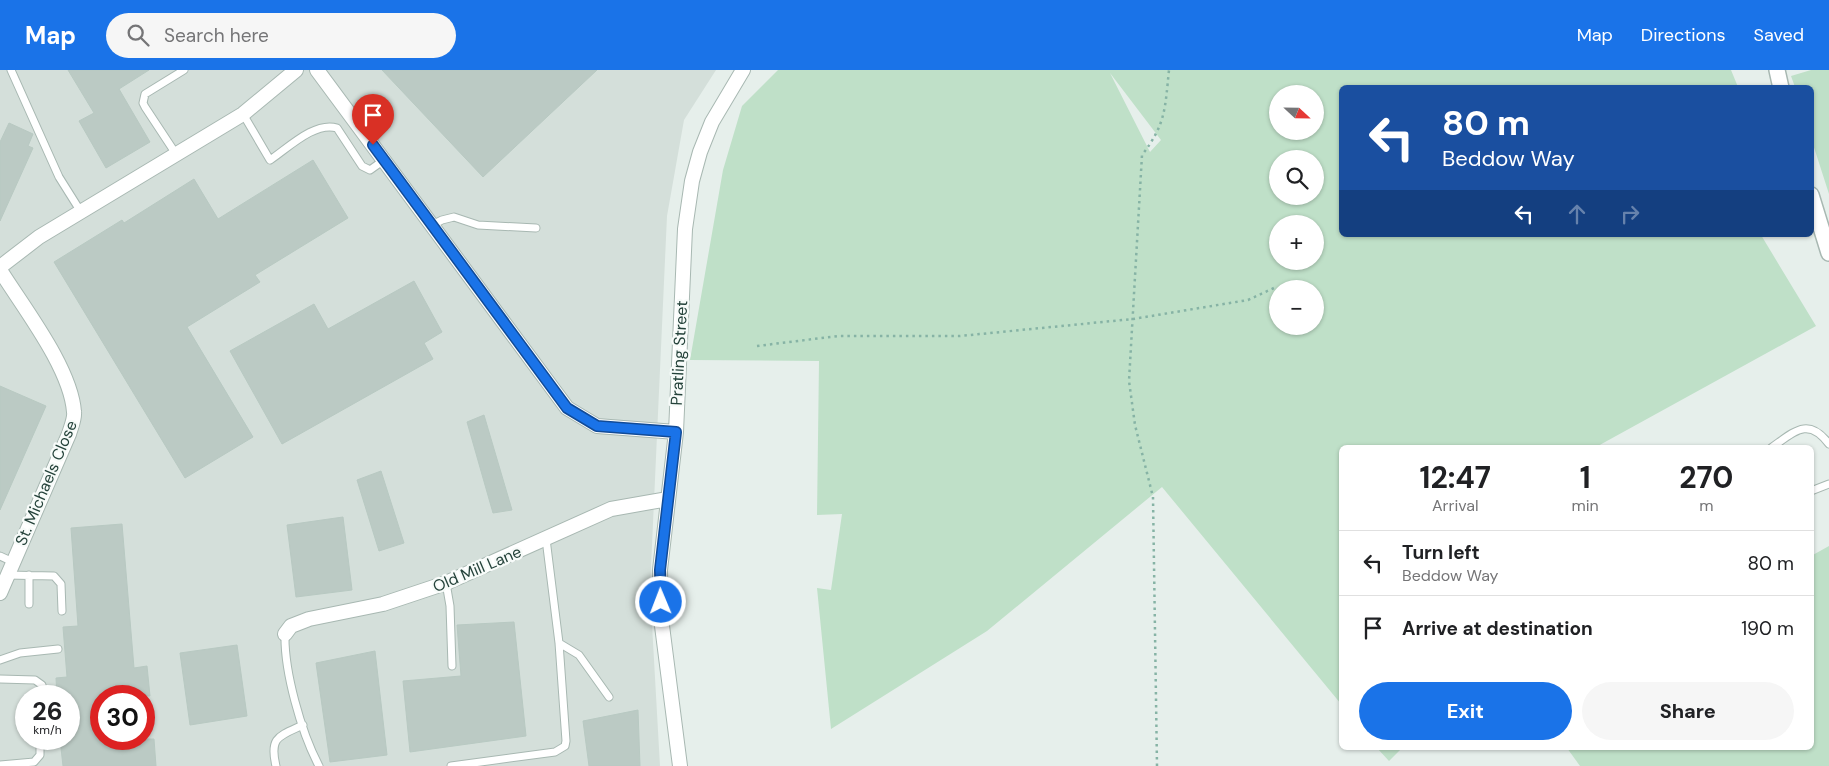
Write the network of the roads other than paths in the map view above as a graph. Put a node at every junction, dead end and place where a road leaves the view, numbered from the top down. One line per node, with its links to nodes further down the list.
1 (11, 70): 12 (lane)
2 (184, 70): 9 (lane)
3 (296, 70): 8 (street, St. Michaels Close)
4 (317, 70): 10 (street)
5 (743, 70): 17 (street, Pratling Street)
6 (1777, 70): 7 (street)
7 (1780, 85)
8 (243, 114): 9 (street, St. Michaels Close); 10 (lane)
9 (176, 154): 12 (street, St. Michaels Close)
10 (384, 160): 13 (street)
11 (1814, 205): 15 (street)
12 (81, 212): 16 (street, St. Michaels Close)
13 (432, 225): 14 (lane); 17 (street)
14 (536, 228)
15 (1829, 253)
16 (0, 269): 24 (street, St. Michaels Close)
17 (676, 432): 22 (street, Pratling Street)
18 (1829, 444): 19 (lane)
19 (1776, 445)
20 (1829, 484): 21 (lane)
21 (1814, 490)
22 (668, 499): 23 (street, Old Mill Lane); 45 (street, Pratling Street)
23 (546, 539): 27 (street, Old Mill Lane); 32 (lane)
24 (6, 559): 25 (street, St. Michaels Close)
25 (7, 575): 26 (lane); 28 (street, St. Michaels Close)
26 (29, 575): 29 (lane); 30 (lane)
27 (446, 583): 31 (street, Old Mill Lane); 35 (lane)
28 (0, 592)
29 (30, 604)
30 (62, 611)
31 (285, 634): 39 (lane)
32 (559, 643): 38 (lane); 44 (lane)
33 (58, 649): 34 (lane)
34 (0, 660)
35 (452, 666)
36 (0, 679): 37 (lane)
37 (42, 685)
38 (609, 696)
39 (302, 725): 42 (lane); 43 (lane)
40 (40, 750): 41 (lane)
41 (0, 765)
42 (276, 766)
43 (319, 766)
44 (451, 766)
45 (680, 766)

